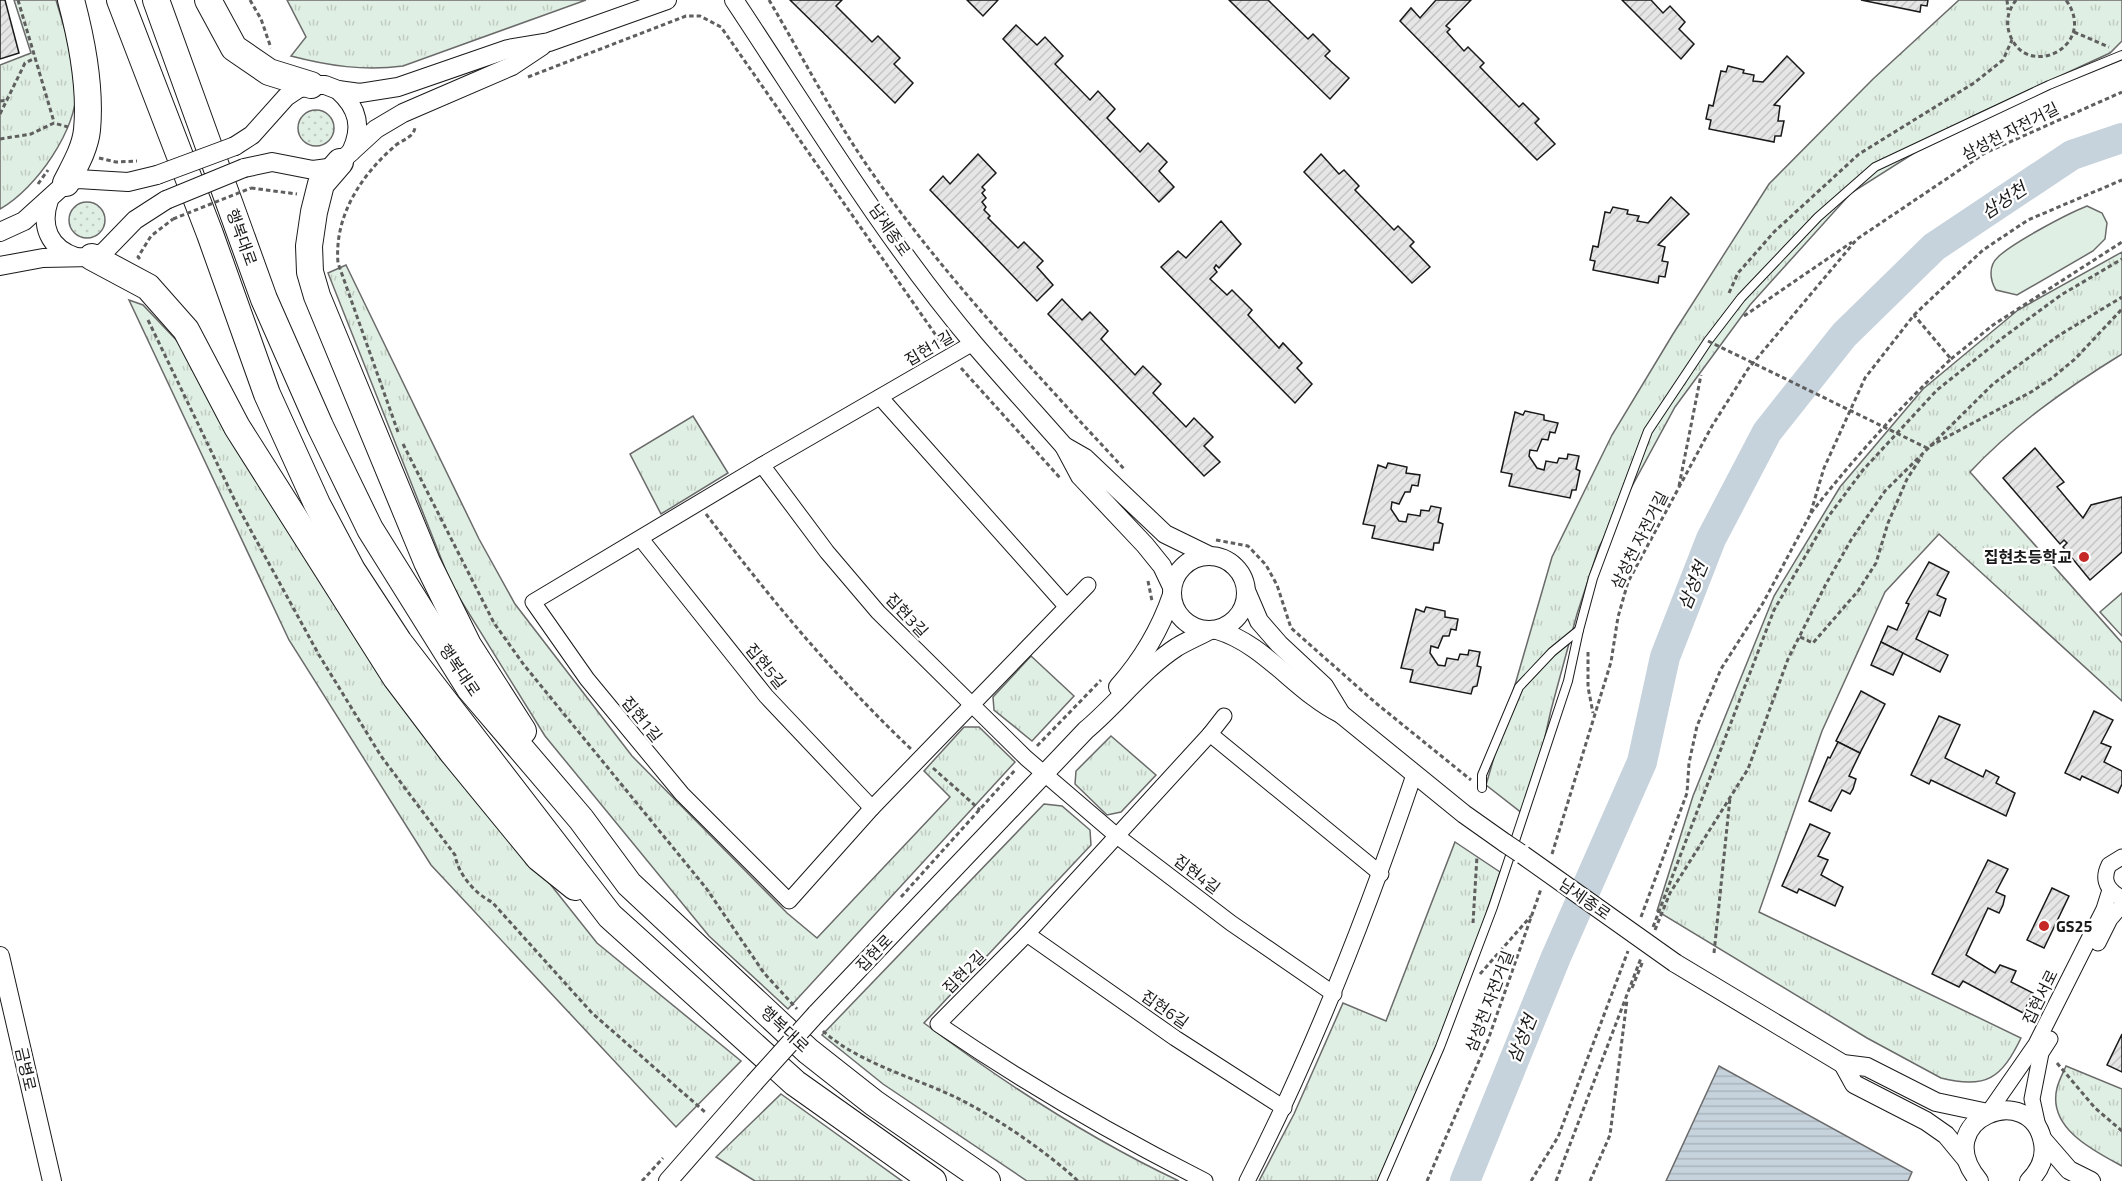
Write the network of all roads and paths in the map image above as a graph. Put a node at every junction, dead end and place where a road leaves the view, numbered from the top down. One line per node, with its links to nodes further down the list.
1 (18, 0): 19 (path)
2 (70, 0): 34 (highway)
3 (120, 0): 104 (highway, 행복대로)
4 (156, 0): 93 (highway, 행복대로)
5 (208, 0): 21 (highway)
6 (250, 0): 17 (path)
7 (667, 0): 15 (street)
8 (734, 0): 50 (street, 남세종로)
9 (769, 0): 59 (path)
10 (2007, 0): 13 (path)
11 (2016, 0): 13 (path)
12 (2066, 0): 14 (path)
13 (2009, 13): 14 (path)
14 (2074, 32): 16 (path)
15 (549, 42): 22 (street); 31 (street)
16 (2112, 48)
17 (272, 50)
18 (2122, 55): 49 (lane)
19 (35, 58): 24 (path); 27 (path)
20 (522, 80): 52 (path)
21 (311, 85): 22 (street); 34 (street, bridge)
22 (338, 90): 31 (street)
23 (2122, 92): 37 (path, 삼성천 자전거길)
24 (8, 100): 25 (path); 26 (path)
25 (0, 101)
26 (0, 114)
27 (54, 123): 28 (path); 29 (path)
28 (65, 138)
29 (0, 139)
30 (102, 147): 32 (path)
31 (345, 157): 39 (street, bridge); 93 (highway)
32 (140, 161)
33 (2122, 180): 46 (path)
34 (49, 185): 36 (street); 39 (street)
35 (306, 195): 41 (path, bridge)
36 (0, 232)
37 (1857, 239): 47 (path); 61 (path, 삼성천 자전거길)
38 (2122, 242): 53 (path)
39 (85, 258): 42 (street); 104 (highway)
40 (2122, 259): 107 (path)
41 (147, 264)
42 (0, 266)
43 (2122, 297): 57 (path)
44 (2122, 309): 57 (path)
45 (143, 310): 120 (path)
46 (1914, 315): 53 (path); 63 (path)
47 (1736, 322)
48 (1717, 334): 49 (path)
49 (1708, 341): 51 (path); 57 (path, bridge); 73 (lane)
50 (973, 343): 52 (street, 집현1길); 56 (street, 남세종로)
51 (1705, 352)
52 (950, 356): 55 (street, 집현1길); 60 (path)
53 (1951, 359): 63 (path)
54 (1703, 364): 61 (path)
55 (880, 397): 58 (street, 집현1길); 71 (street)
56 (1064, 446): 65 (street, 남세종로); 68 (street, 남세종로)
57 (1927, 448): 74 (path); 74 (path)
58 (762, 465): 64 (street, 집현1길); 77 (street, 집현3길)
59 (1132, 478)
60 (1065, 484)
61 (1678, 490): 80 (path, 삼성천 자전거길)
62 (705, 513): 84 (path)
63 (1810, 515): 105 (path)
64 (641, 539): 91 (street, 집현5길); 91 (street, 집현1길)
65 (1209, 547): 68 (street); 69 (street); 89 (path)
66 (1146, 574): 70 (path)
67 (1088, 585): 71 (street, 집현1길)
68 (1172, 591): 72 (street); 81 (street, 집현로)
69 (1247, 593): 72 (street); 78 (street, 남세종로)
70 (1152, 604)
71 (1066, 606): 77 (street, 집현1길)
72 (1214, 630): 78 (street, 남세종로); 81 (street, 집현로)
73 (1579, 630): 89 (lane); 116 (lane)
74 (1800, 637): 90 (path)
75 (1588, 642): 80 (path)
76 (1104, 677): 83 (path)
77 (973, 704): 87 (street, 집현3길); 91 (street, 집현1길)
78 (1341, 714): 88 (street, 남세종로)
79 (1224, 716): 82 (street, 집현2길)
80 (1594, 716): 97 (path, 삼성천 자전거길)
81 (1086, 730): 87 (street, 집현로)
82 (1210, 734): 94 (street, 집현2길); 98 (street)
83 (1037, 746)
84 (912, 751)
85 (929, 765): 92 (path)
86 (1016, 770): 92 (path)
87 (1044, 774): 94 (street, 집현4길); 126 (street, 집현로, bridge)
88 (1414, 774): 98 (street); 118 (street, 남세종로, bridge)
89 (1482, 788)
90 (1731, 796): 109 (path); 112 (path)
91 (872, 808)
92 (980, 810): 101 (path)
93 (581, 819): 128 (highway, 행복대로)
94 (1117, 836): 108 (street, 집현2길); 115 (street, 집현4길)
95 (1477, 856): 106 (path)
96 (2122, 857): 100 (street, 집현서로)
97 (1551, 858)
98 (1381, 874): 115 (street)
99 (1544, 879): 103 (path, 삼성천 자전거길)
100 (2116, 894): 121 (street, 집현서로)
101 (900, 898)
102 (2122, 905): 123 (street, 집현서로)
103 (1534, 912): 116 (path); 132 (path, 삼성천 자전거길)
104 (610, 916): 127 (highway, 행복대로)
105 (1639, 921)
106 (1473, 926)
107 (1652, 929)
108 (1027, 934): 119 (street, 집현6길); 129 (street, 집현2길)
109 (1653, 936)
110 (1631, 943): 133 (path)
111 (1644, 950): 134 (path)
112 (1714, 953)
113 (0, 956): 125 (street, 금병로)
114 (1644, 958): 135 (path)
115 (1334, 993): 119 (street)
116 (1460, 994): 131 (lane)
117 (2057, 1063): 122 (path)
118 (1843, 1064): 121 (street, 남세종로); 124 (street, 남세종로)
119 (1284, 1108): 130 (street)
120 (705, 1112)
121 (1988, 1113): 123 (street, 남세종로); 124 (street)
122 (2122, 1131)
123 (2041, 1137): 136 (street); 137 (street)
124 (1970, 1173)
125 (52, 1181)
126 (668, 1181)
127 (933, 1181)
128 (987, 1181)
129 (1205, 1181)
130 (1247, 1181)
131 (1382, 1181)
132 (1427, 1181)
133 (1531, 1181)
134 (1556, 1181)
135 (1590, 1181)
136 (2029, 1181)
137 (2091, 1181)

